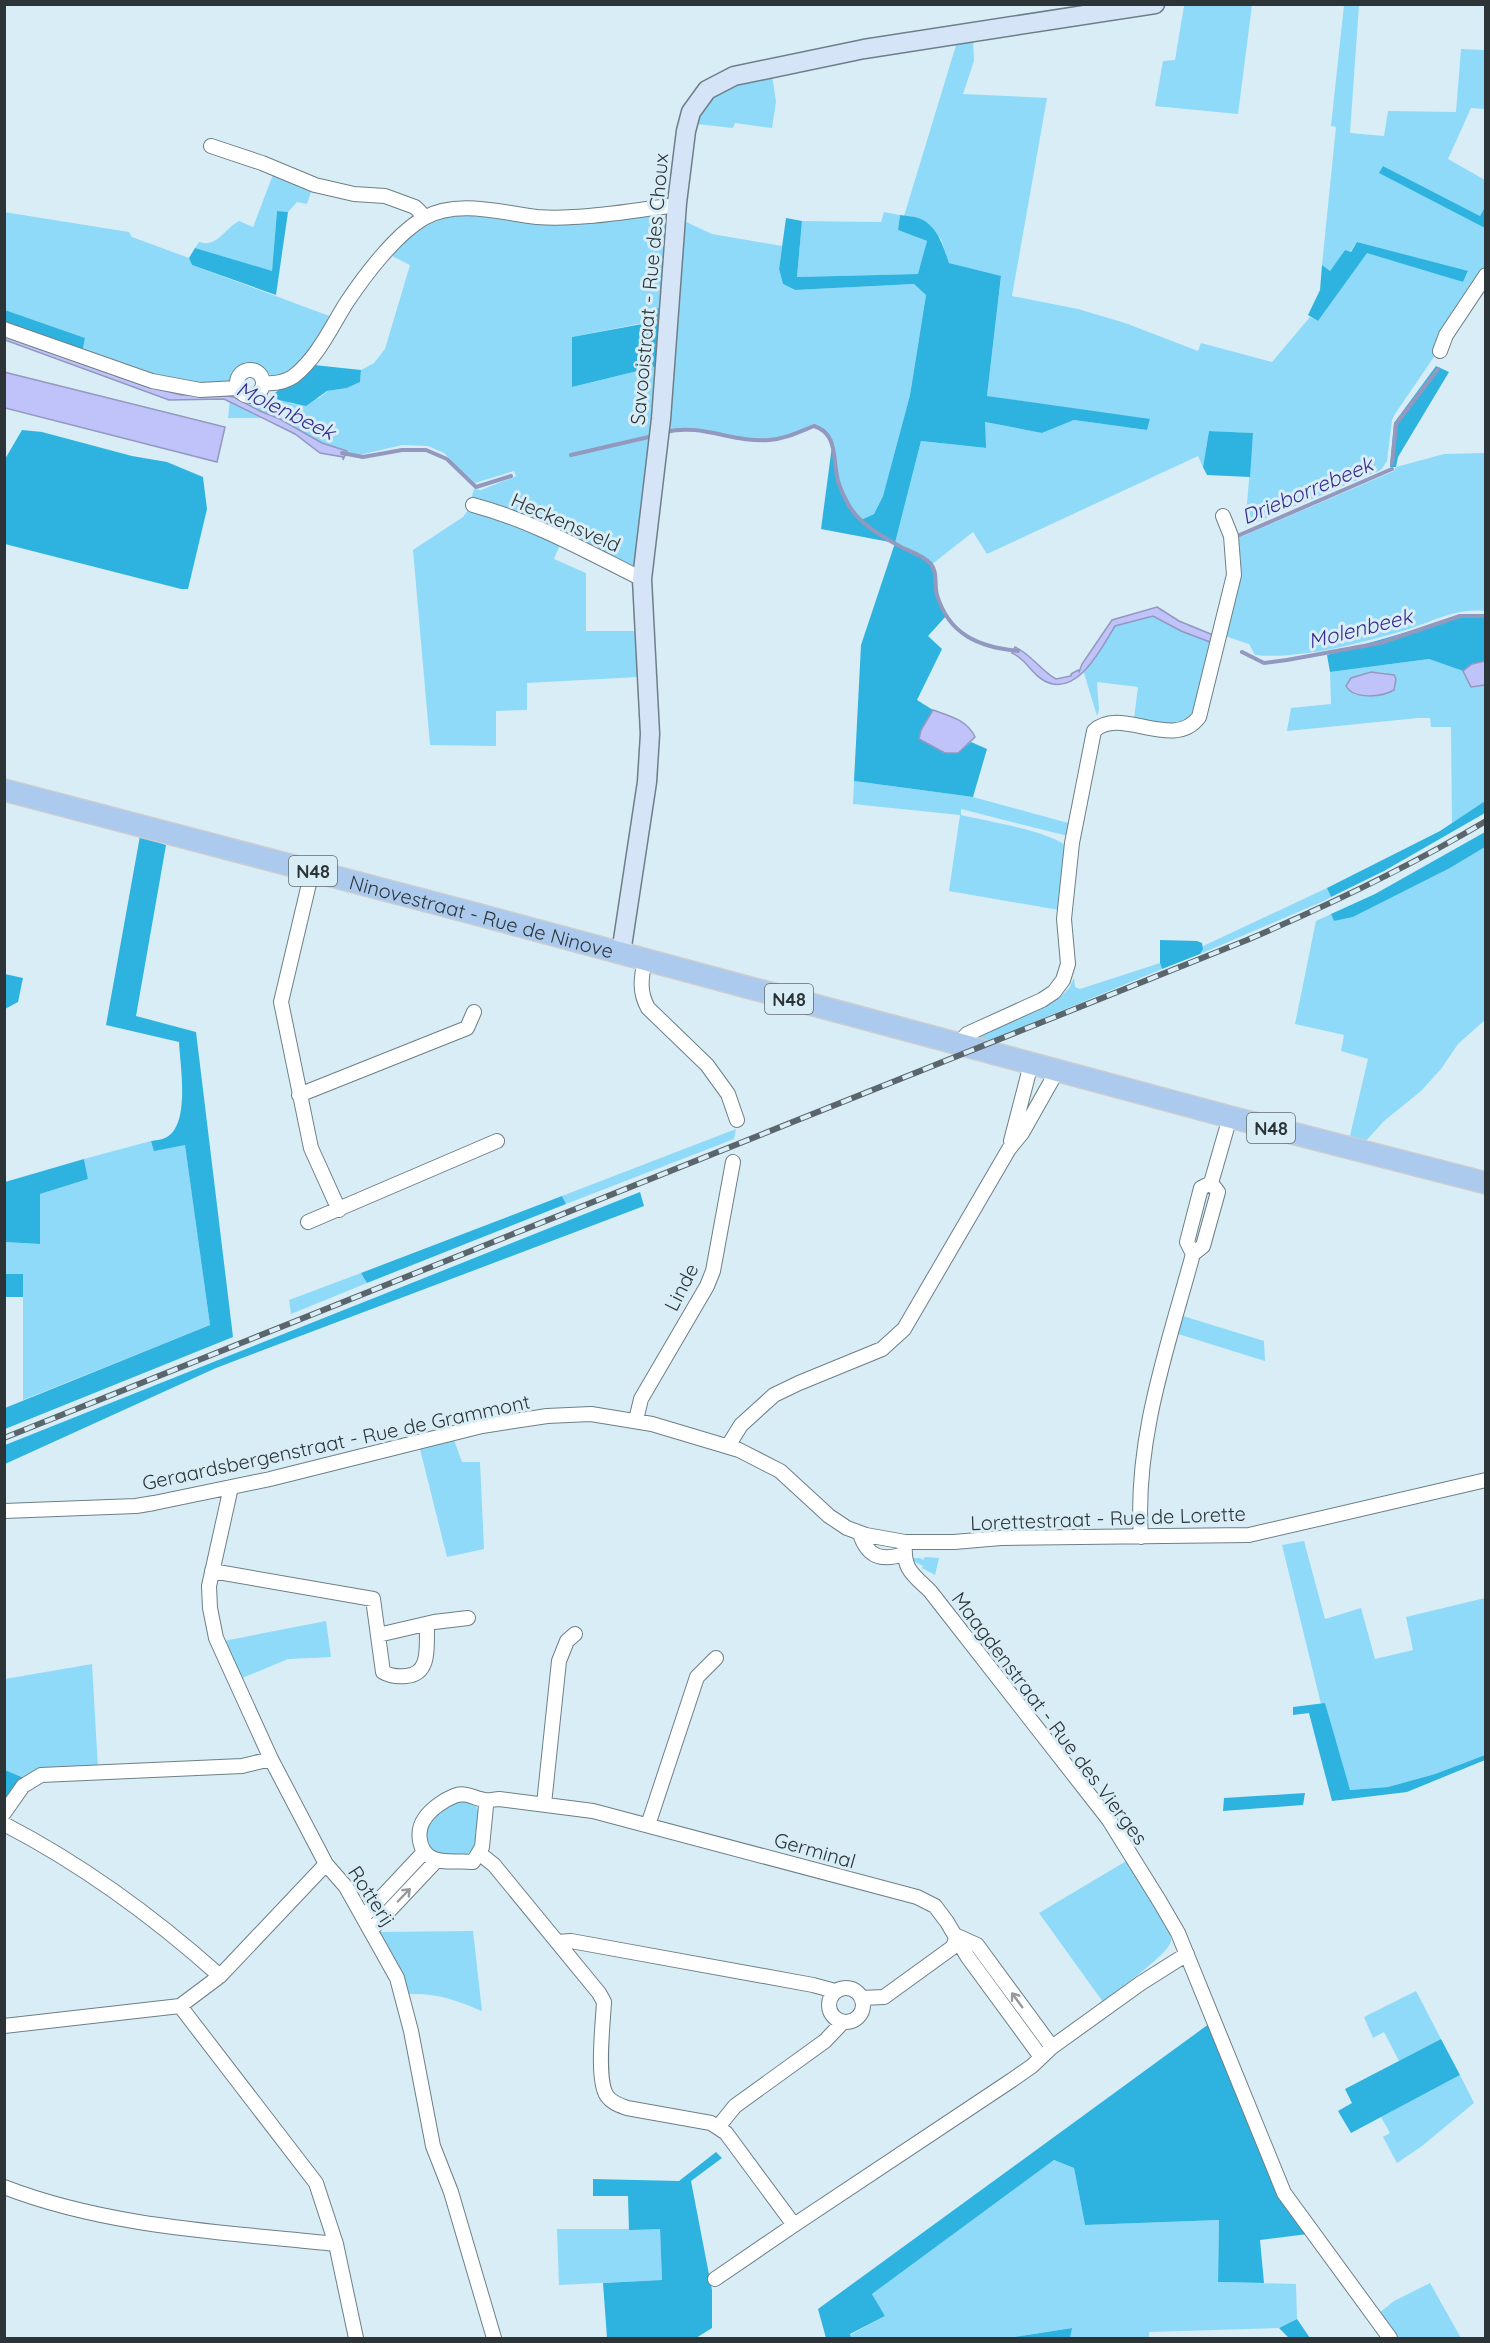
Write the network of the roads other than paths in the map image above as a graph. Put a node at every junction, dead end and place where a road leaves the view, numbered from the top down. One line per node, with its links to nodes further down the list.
1 (1155, 4): 3 (main road, Savooistraat - Rue des Choux)
2 (211, 146): 4 (street)
3 (676, 203): 4 (street); 12 (main road, Savooistraat - Rue des Choux)
4 (425, 217): 8 (street)
5 (1485, 275): 7 (street)
6 (4, 329): 9 (street)
7 (1440, 351)
8 (262, 387): 9 (street); 9 (street)
9 (238, 388)
10 (472, 505): 12 (street, Heckensveld)
11 (1223, 516): 18 (street)
12 (642, 579): 15 (main road, Savooistraat - Rue des Choux)
13 (4, 790): 14 (main road, Ninovestraat - Rue de Ninove / N48)
14 (312, 871): 15 (main road, Ninovestraat - Rue de Ninove / N48); 21 (street)
15 (621, 953): 16 (main road, Ninovestraat - Rue de Ninove / N48)
16 (645, 960): 18 (main road, Ninovestraat - Rue de Ninove / N48); 25 (street)
17 (474, 1012): 21 (street)
18 (958, 1044): 19 (main road, N48)
19 (1031, 1064): 20 (main road, N48); 22 (street)
20 (1057, 1071): 23 (street); 24 (main road, N48)
21 (299, 1095): 30 (street)
22 (1024, 1095): 23 (street); 27 (street)
23 (1041, 1100): 27 (street)
24 (1230, 1118): 29 (main road, N48); 38 (street)
25 (737, 1120)
26 (497, 1141): 30 (street)
27 (1009, 1149): 33 (street)
28 (733, 1162): 32 (street, Linde)
29 (1485, 1183)
30 (339, 1210): 31 (street)
31 (308, 1222)
32 (636, 1420): 33 (street, Geraardsbergenstraat - Rue de Grammont); 35 (street, Geraardsbergenstraat - Rue de Grammont)
33 (728, 1446): 37 (street, Geraardsbergenstraat - Rue de Grammont)
34 (1485, 1480): 38 (street, Lorettestraat - Rue de Lorette)
35 (231, 1487): 36 (street, Geraardsbergenstraat - Rue de Grammont); 40 (street, Rotterij)
36 (4, 1510)
37 (860, 1534): 39 (street, Lorettestraat - Rue de Lorette); 39 (street)
38 (1141, 1537): 39 (street, Lorettestraat - Rue de Lorette)
39 (905, 1548): 60 (street, Maagdenstraat - Rue des Vierges)
40 (212, 1571): 44 (street); 46 (street, Rotterij)
41 (468, 1618): 42 (street)
42 (427, 1624): 44 (street); 44 (street)
43 (575, 1634): 48 (street)
44 (378, 1635)
45 (716, 1659): 51 (street)
46 (271, 1759): 49 (street); 55 (street, Rotterij)
47 (484, 1800): 48 (street, Germinal); 52 (street, Germinal); 53 (street)
48 (544, 1804): 51 (street, Germinal)
49 (4, 1814)
50 (4, 1824): 61 (street)
51 (648, 1825): 58 (street, Germinal)
52 (424, 1852): 54 (street); 56 (street)
53 (479, 1853): 54 (street); 59 (street)
54 (437, 1860): 57 (street, one-way to 54)
55 (326, 1864): 56 (street, Rotterij); 61 (street)
56 (364, 1917): 57 (street, Rotterij)
57 (372, 1929): 75 (street, Rotterij)
58 (957, 1936): 63 (street); 67 (street, Germinal, one-way to 58); 68 (street, Germinal)
59 (557, 1942): 62 (street); 69 (street)
60 (1187, 1954): 67 (street); 76 (street, Maagdenstraat - Rue des Vierges)
61 (220, 1976): 64 (street)
62 (836, 1991): 63 (street); 65 (street)
63 (861, 1998): 65 (street)
64 (180, 2006): 66 (street); 72 (street)
65 (843, 2022): 69 (street)
66 (4, 2026)
67 (1052, 2047): 68 (street)
68 (1041, 2057): 71 (street)
69 (718, 2127): 71 (street)
70 (4, 2187): 72 (street)
71 (794, 2225): 73 (street)
72 (336, 2244): 74 (street)
73 (715, 2279)
74 (357, 2338)
75 (494, 2338)
76 (1390, 2338)

